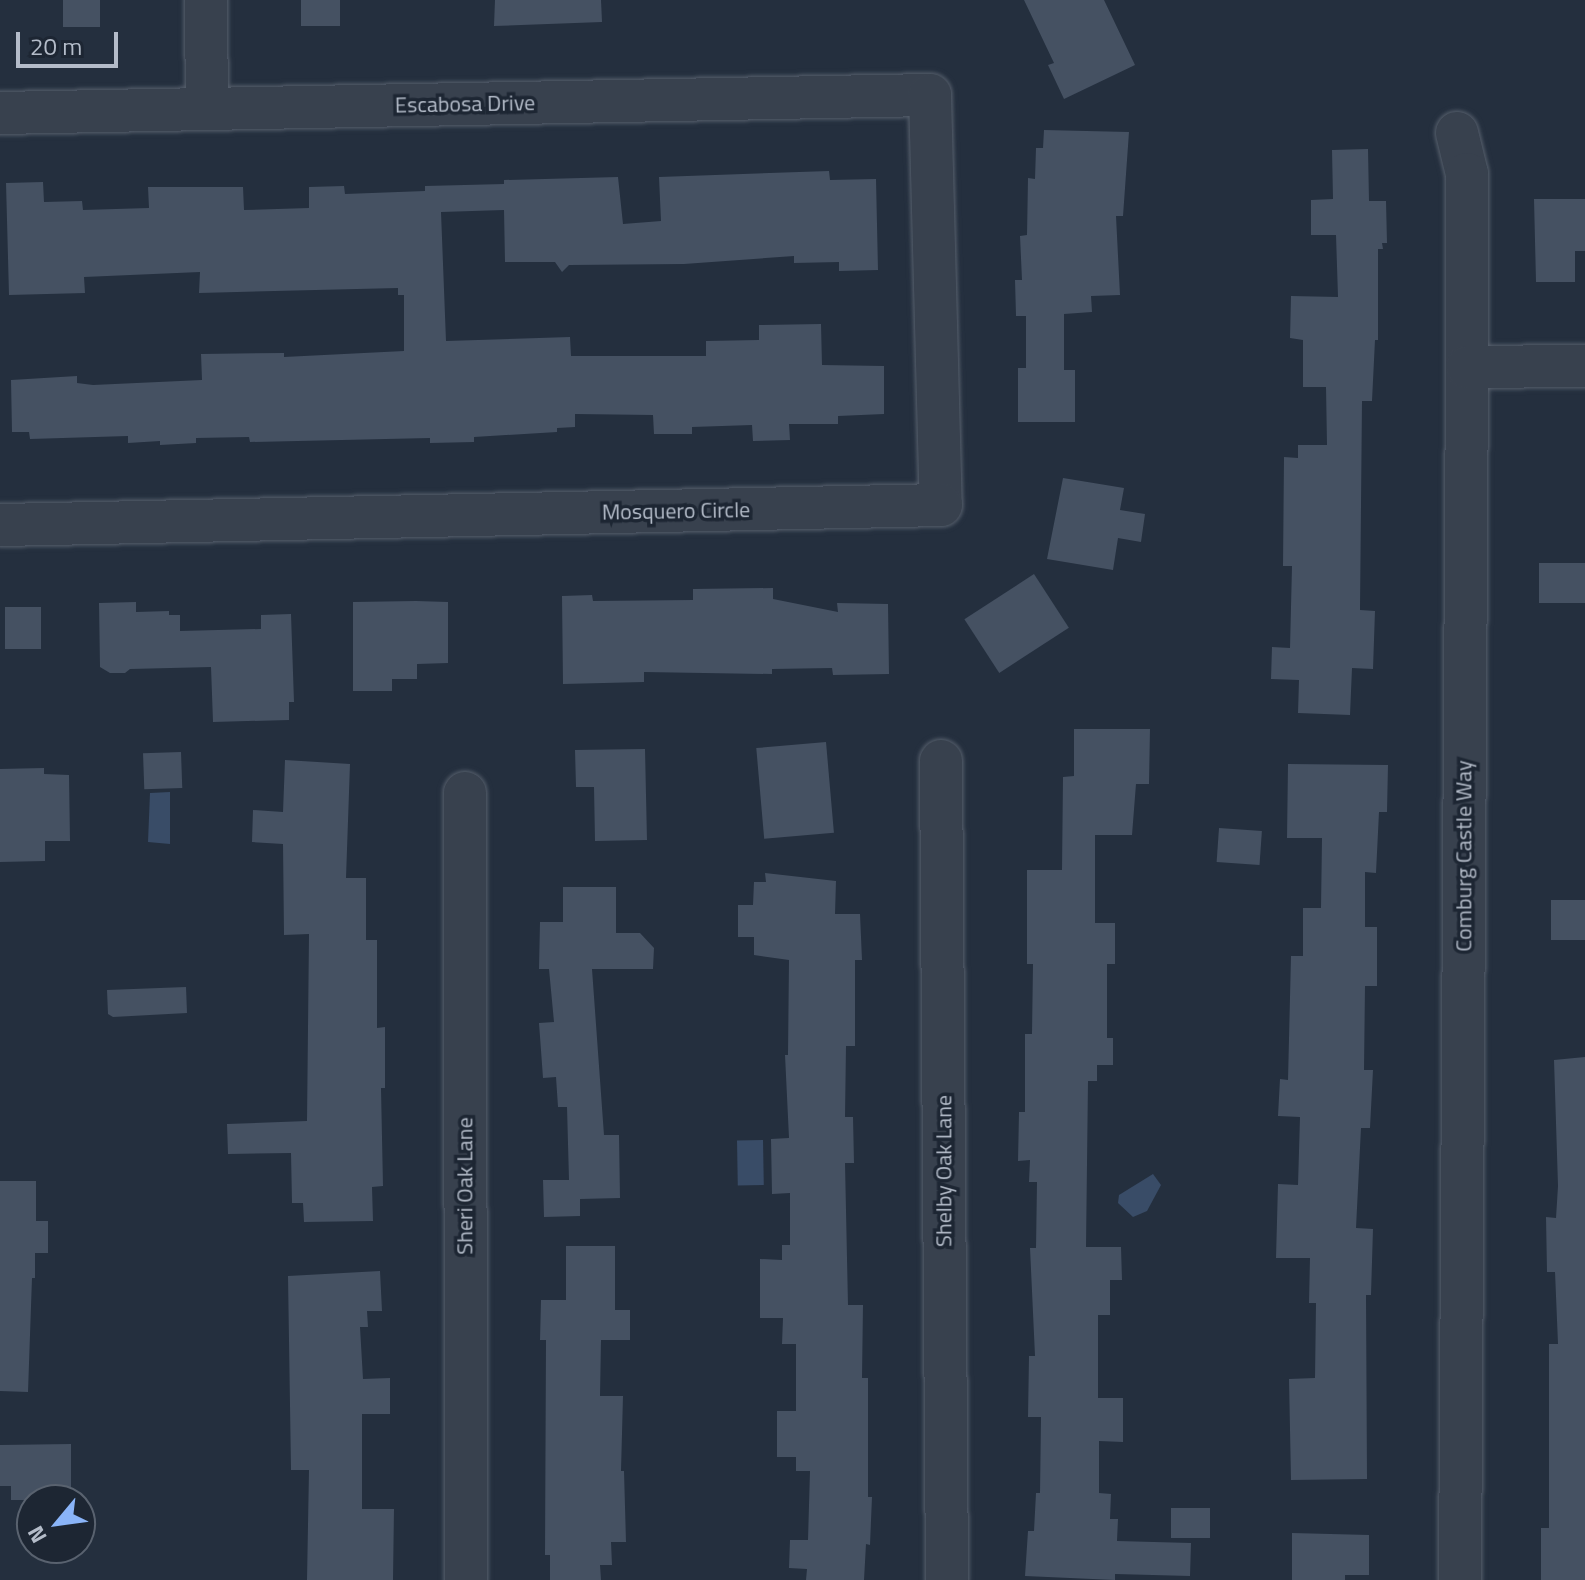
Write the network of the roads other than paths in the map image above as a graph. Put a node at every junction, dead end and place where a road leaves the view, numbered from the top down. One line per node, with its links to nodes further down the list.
1 (206, 0): 3 (street)
2 (930, 95): 3 (street, Escabosa Drive); 8 (street, Mosquero Circle)
3 (207, 109): 4 (street, Escabosa Drive)
4 (0, 113)
5 (1457, 133): 7 (street, Comburg Castle Way)
6 (1585, 366): 7 (street)
7 (1467, 367): 13 (street, Comburg Castle Way)
8 (0, 525)
9 (941, 761): 12 (street, Shelby Oak Lane)
10 (465, 793): 11 (street, Sheri Oak Lane)
11 (466, 1580)
12 (947, 1580)
13 (1460, 1580)

